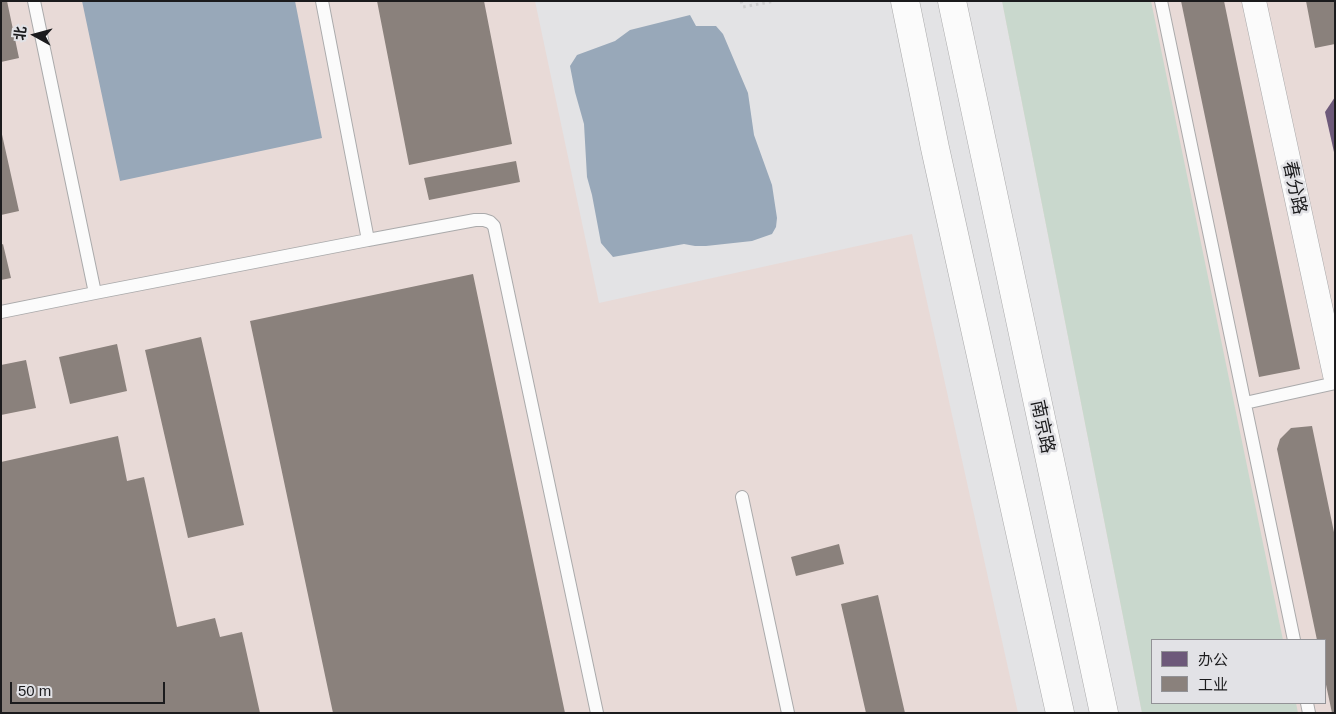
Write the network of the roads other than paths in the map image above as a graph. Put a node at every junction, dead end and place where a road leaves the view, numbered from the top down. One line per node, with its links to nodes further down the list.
1 (34, 1): 8 (lane)
2 (322, 1): 7 (lane)
3 (905, 1): 17 (main road)
4 (952, 1): 18 (main road, 南京路)
5 (1161, 1): 12 (lane)
6 (1254, 1): 10 (street, 春分路)
7 (368, 240): 8 (lane); 15 (lane)
8 (95, 293): 9 (lane)
9 (1, 312)
10 (1335, 375)
11 (1335, 383): 12 (lane)
12 (1245, 402): 14 (lane)
13 (742, 497): 16 (lane)
14 (1294, 639)
15 (597, 713)
16 (788, 713)
17 (1060, 713)
18 (1104, 713)

